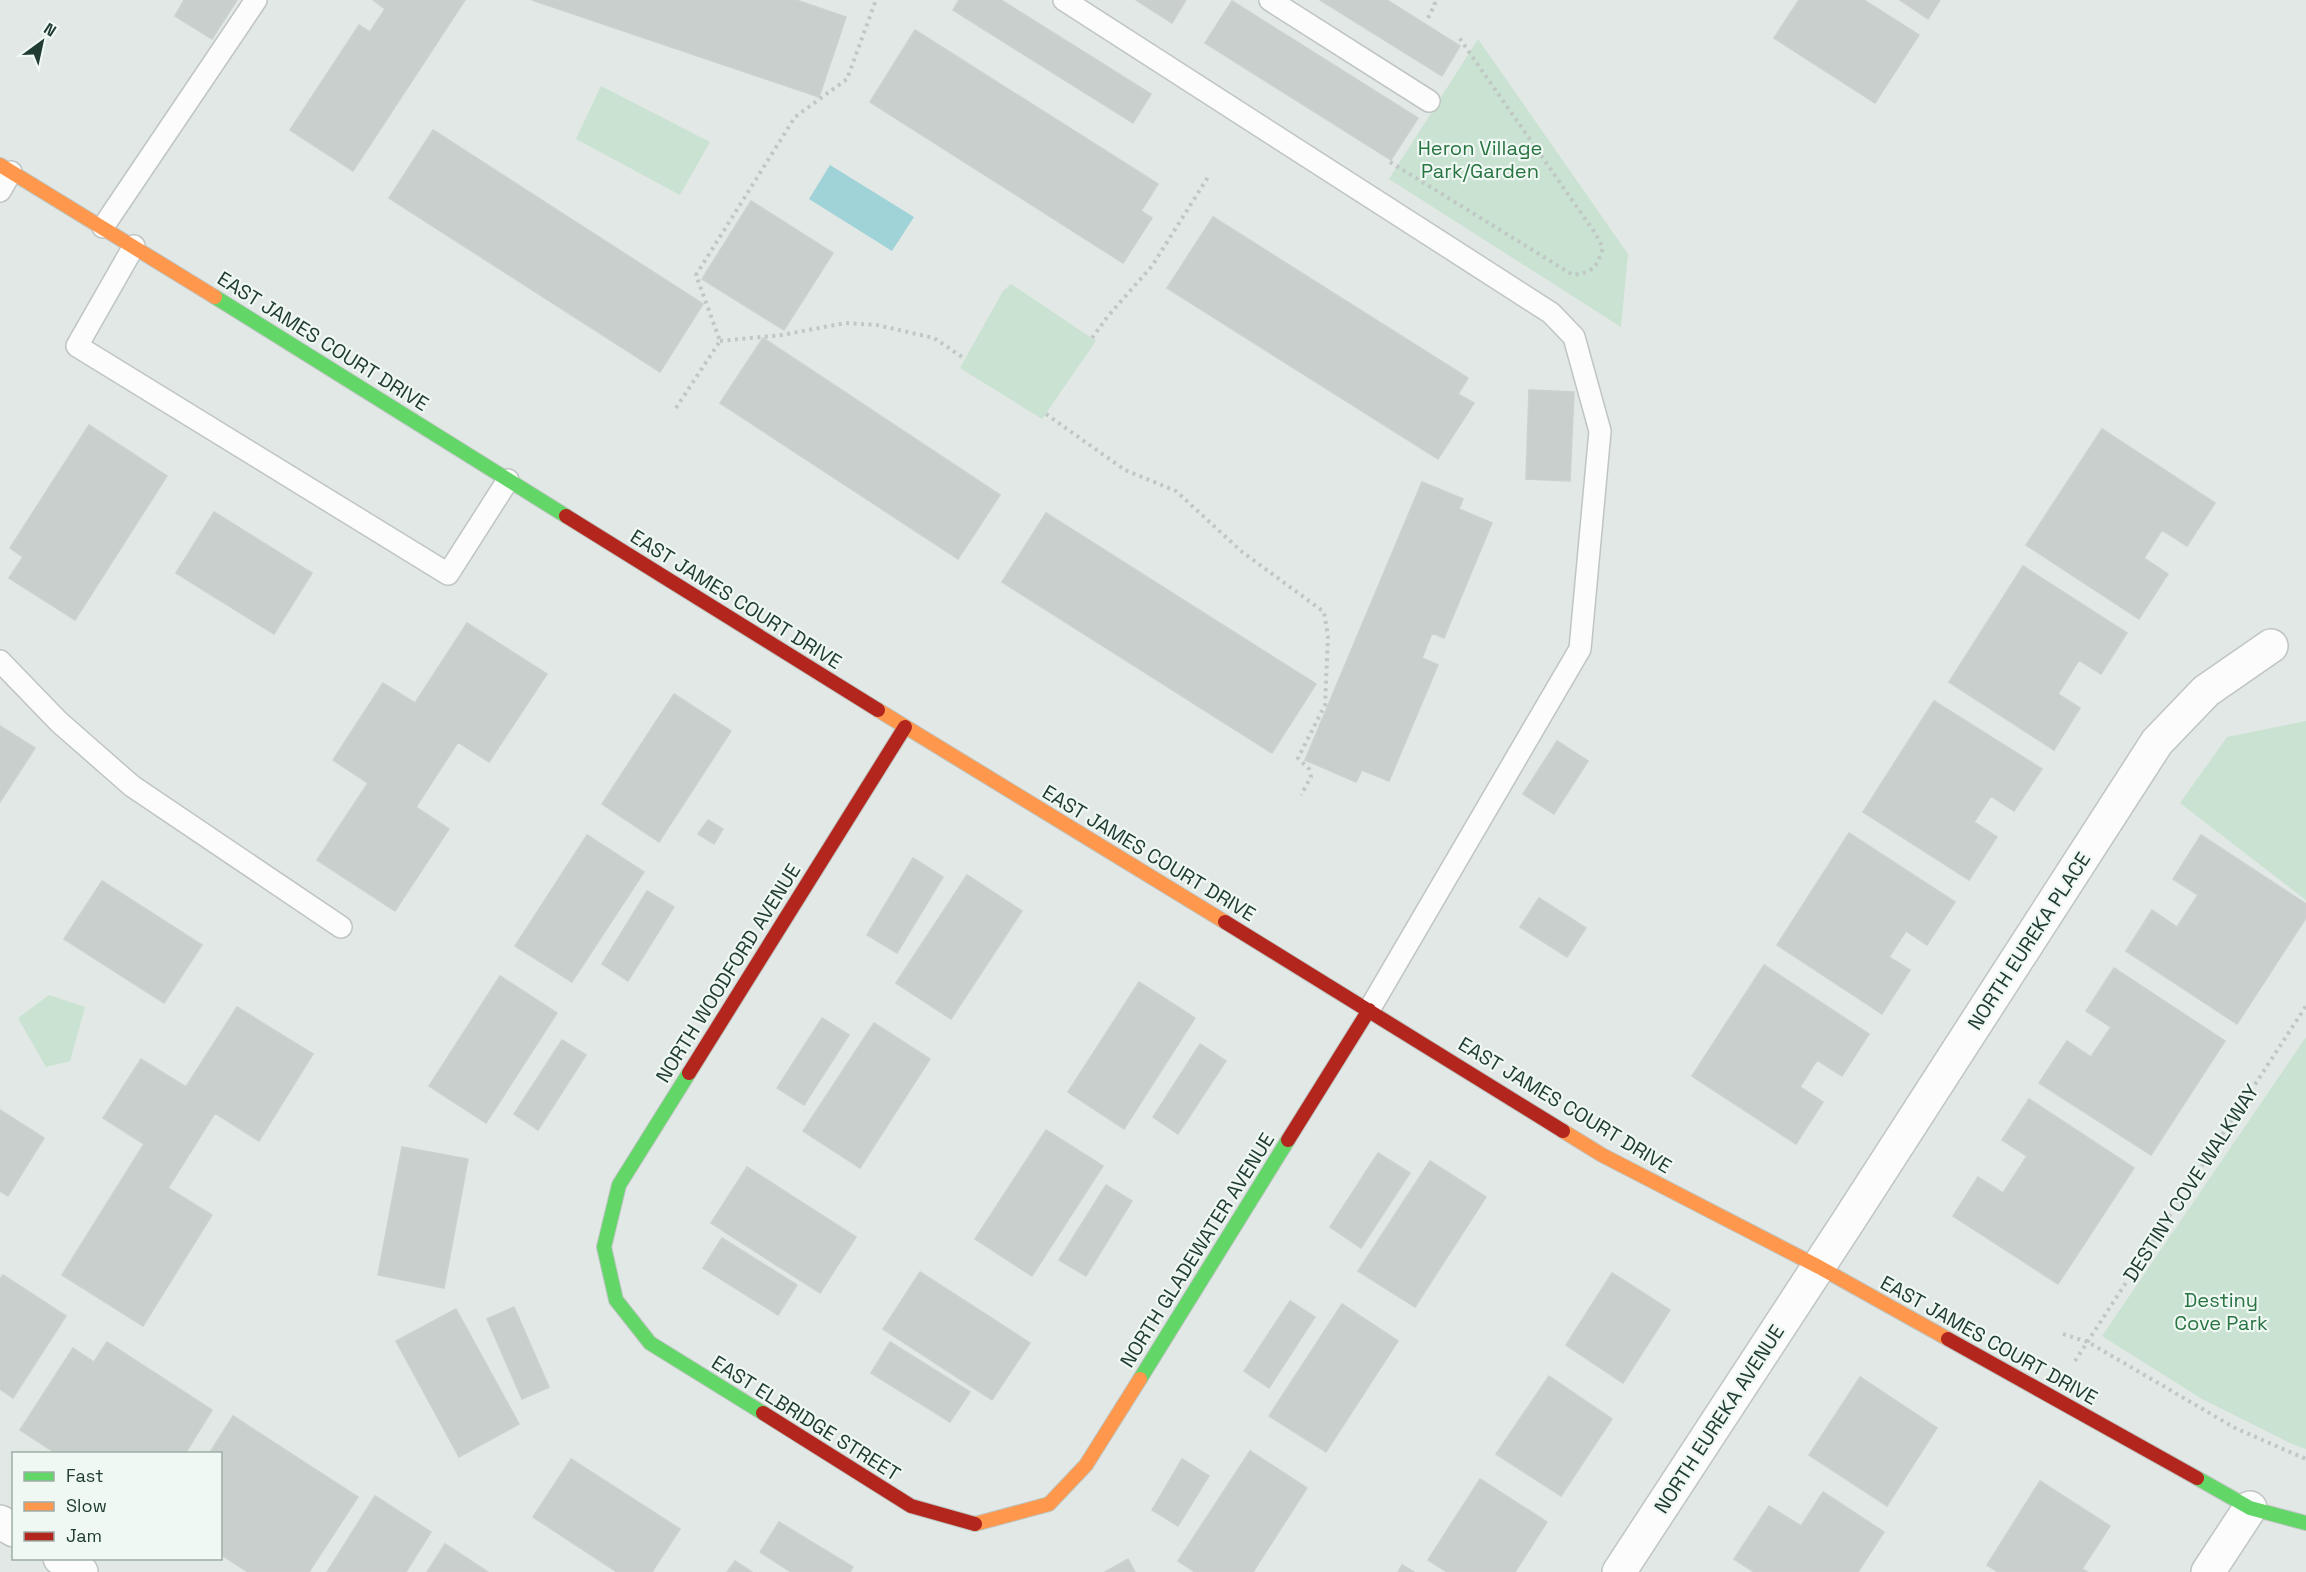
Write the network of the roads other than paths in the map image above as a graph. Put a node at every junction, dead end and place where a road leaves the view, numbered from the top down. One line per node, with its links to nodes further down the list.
1 (256, 0): 7 (lane)
2 (1064, 0): 14 (lane)
3 (1270, 0): 4 (lane)
4 (1429, 102)
5 (6, 168): 6 (lane); 7 (street, EAST JAMES COURT DRIVE)
6 (0, 191)
7 (103, 227): 8 (street, EAST JAMES COURT DRIVE)
8 (134, 246): 9 (street, EAST JAMES COURT DRIVE); 9 (lane)
9 (508, 480): 12 (street, EAST JAMES COURT DRIVE)
10 (2271, 646): 16 (street, NORTH EUREKA PLACE)
11 (0, 661): 13 (lane)
12 (905, 727): 14 (street, EAST JAMES COURT DRIVE); 15 (street, NORTH WOODFORD AVENUE)
13 (340, 927)
14 (1369, 1010): 16 (street, EAST JAMES COURT DRIVE); 17 (street, NORTH GLADEWATER AVENUE)
15 (604, 1247): 17 (street, EAST ELBRIDGE STREET)
16 (1819, 1267): 18 (street, EAST JAMES COURT DRIVE); 22 (street, NORTH EUREKA AVENUE)
17 (1049, 1504)
18 (2250, 1508): 19 (street, EAST JAMES COURT DRIVE); 23 (street)
19 (2306, 1523)
20 (63, 1560): 21 (street)
21 (81, 1572)
22 (1619, 1572)
23 (2208, 1572)

